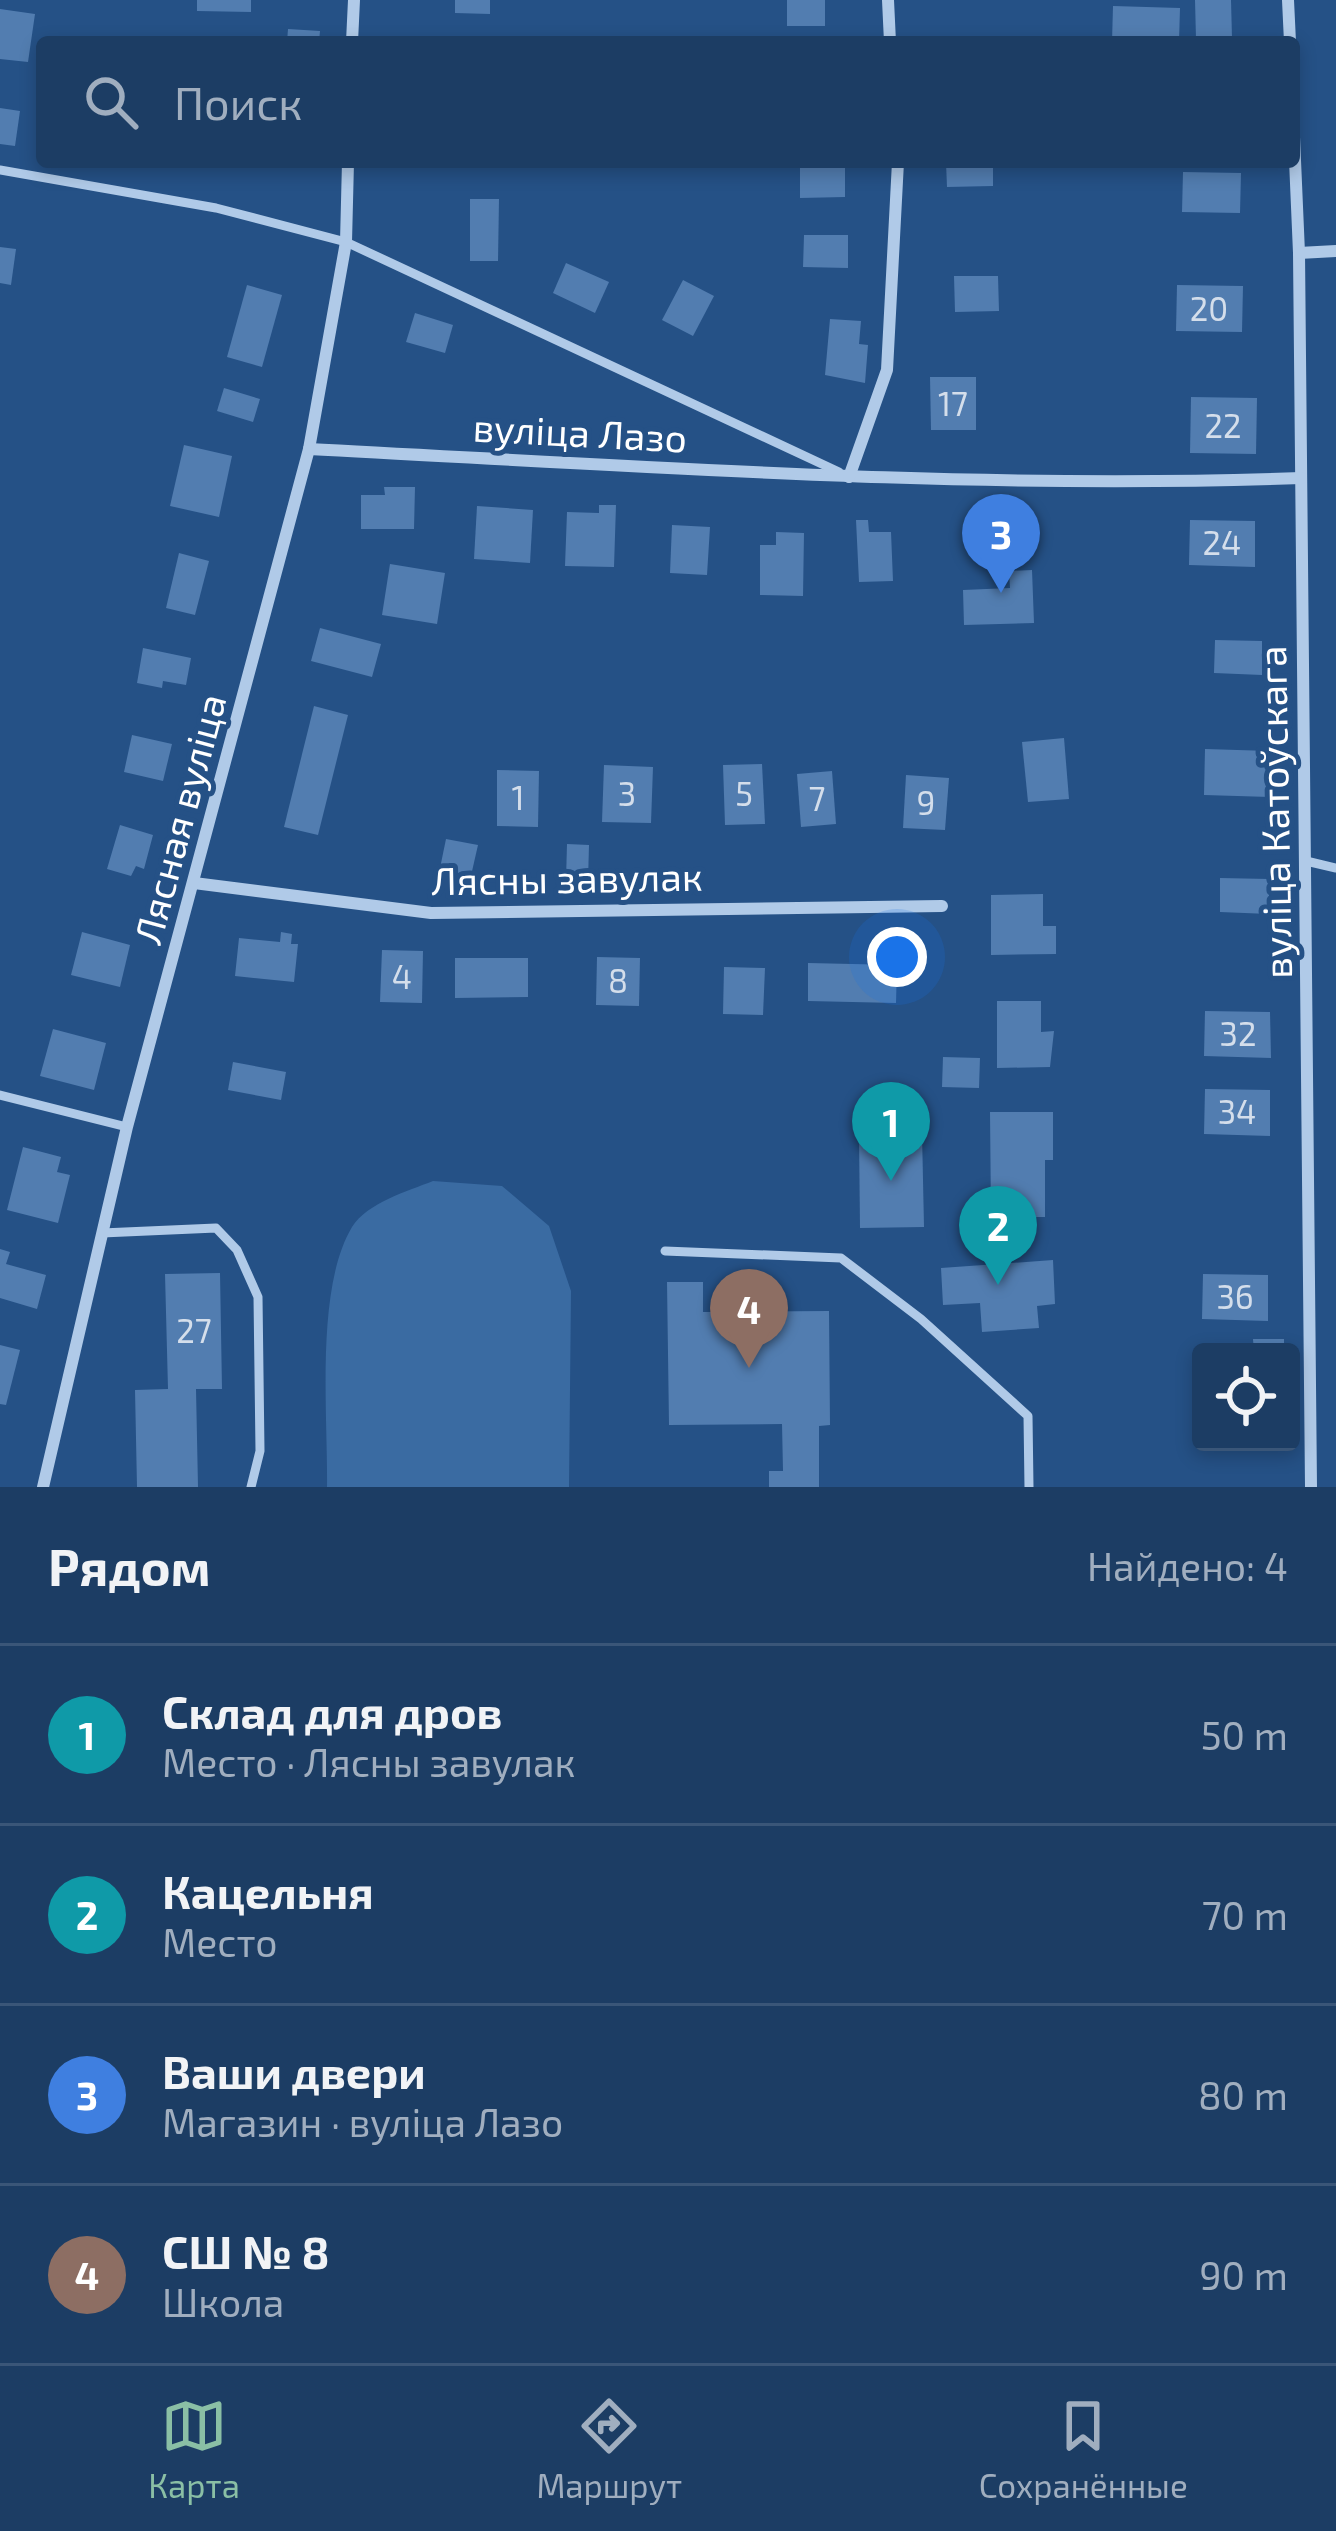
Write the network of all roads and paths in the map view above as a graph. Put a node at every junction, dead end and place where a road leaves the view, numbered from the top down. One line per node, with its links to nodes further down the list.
1 (354, 0): 4 (street)
2 (888, 0): 5 (street)
3 (1288, 0): 6 (street)
4 (352, 36)
5 (890, 36)
6 (1290, 36)
7 (348, 168): 11 (street, Лясная вуліца)
8 (898, 168): 15 (street)
9 (1295, 168): 13 (street, вуліца Катоўскага)
10 (0, 170): 11 (lane)
11 (346, 242): 14 (street, Лясная вуліца); 15 (lane)
12 (1336, 251): 13 (street)
13 (1299, 253): 16 (street, вуліца Катоўскага)
14 (308, 449): 15 (street, вуліца Лазо); 19 (street, Лясная вуліца)
15 (849, 477): 16 (street, вуліца Лазо)
16 (1301, 478): 17 (street, вуліца Катоўскага)
17 (1306, 861): 18 (lane); 28 (street, вуліца Катоўскага)
18 (1336, 868)
19 (194, 884): 20 (street, Лясны завулак); 22 (street, Лясная вуліца)
20 (942, 906)
21 (0, 1095): 22 (lane)
22 (127, 1126): 23 (street, Лясная вуліца)
23 (102, 1233): 25 (street, Лясная вуліца); 26 (lane)
24 (665, 1251): 27 (lane)
25 (43, 1487)
26 (251, 1487)
27 (1029, 1487)
28 (1312, 1487)

